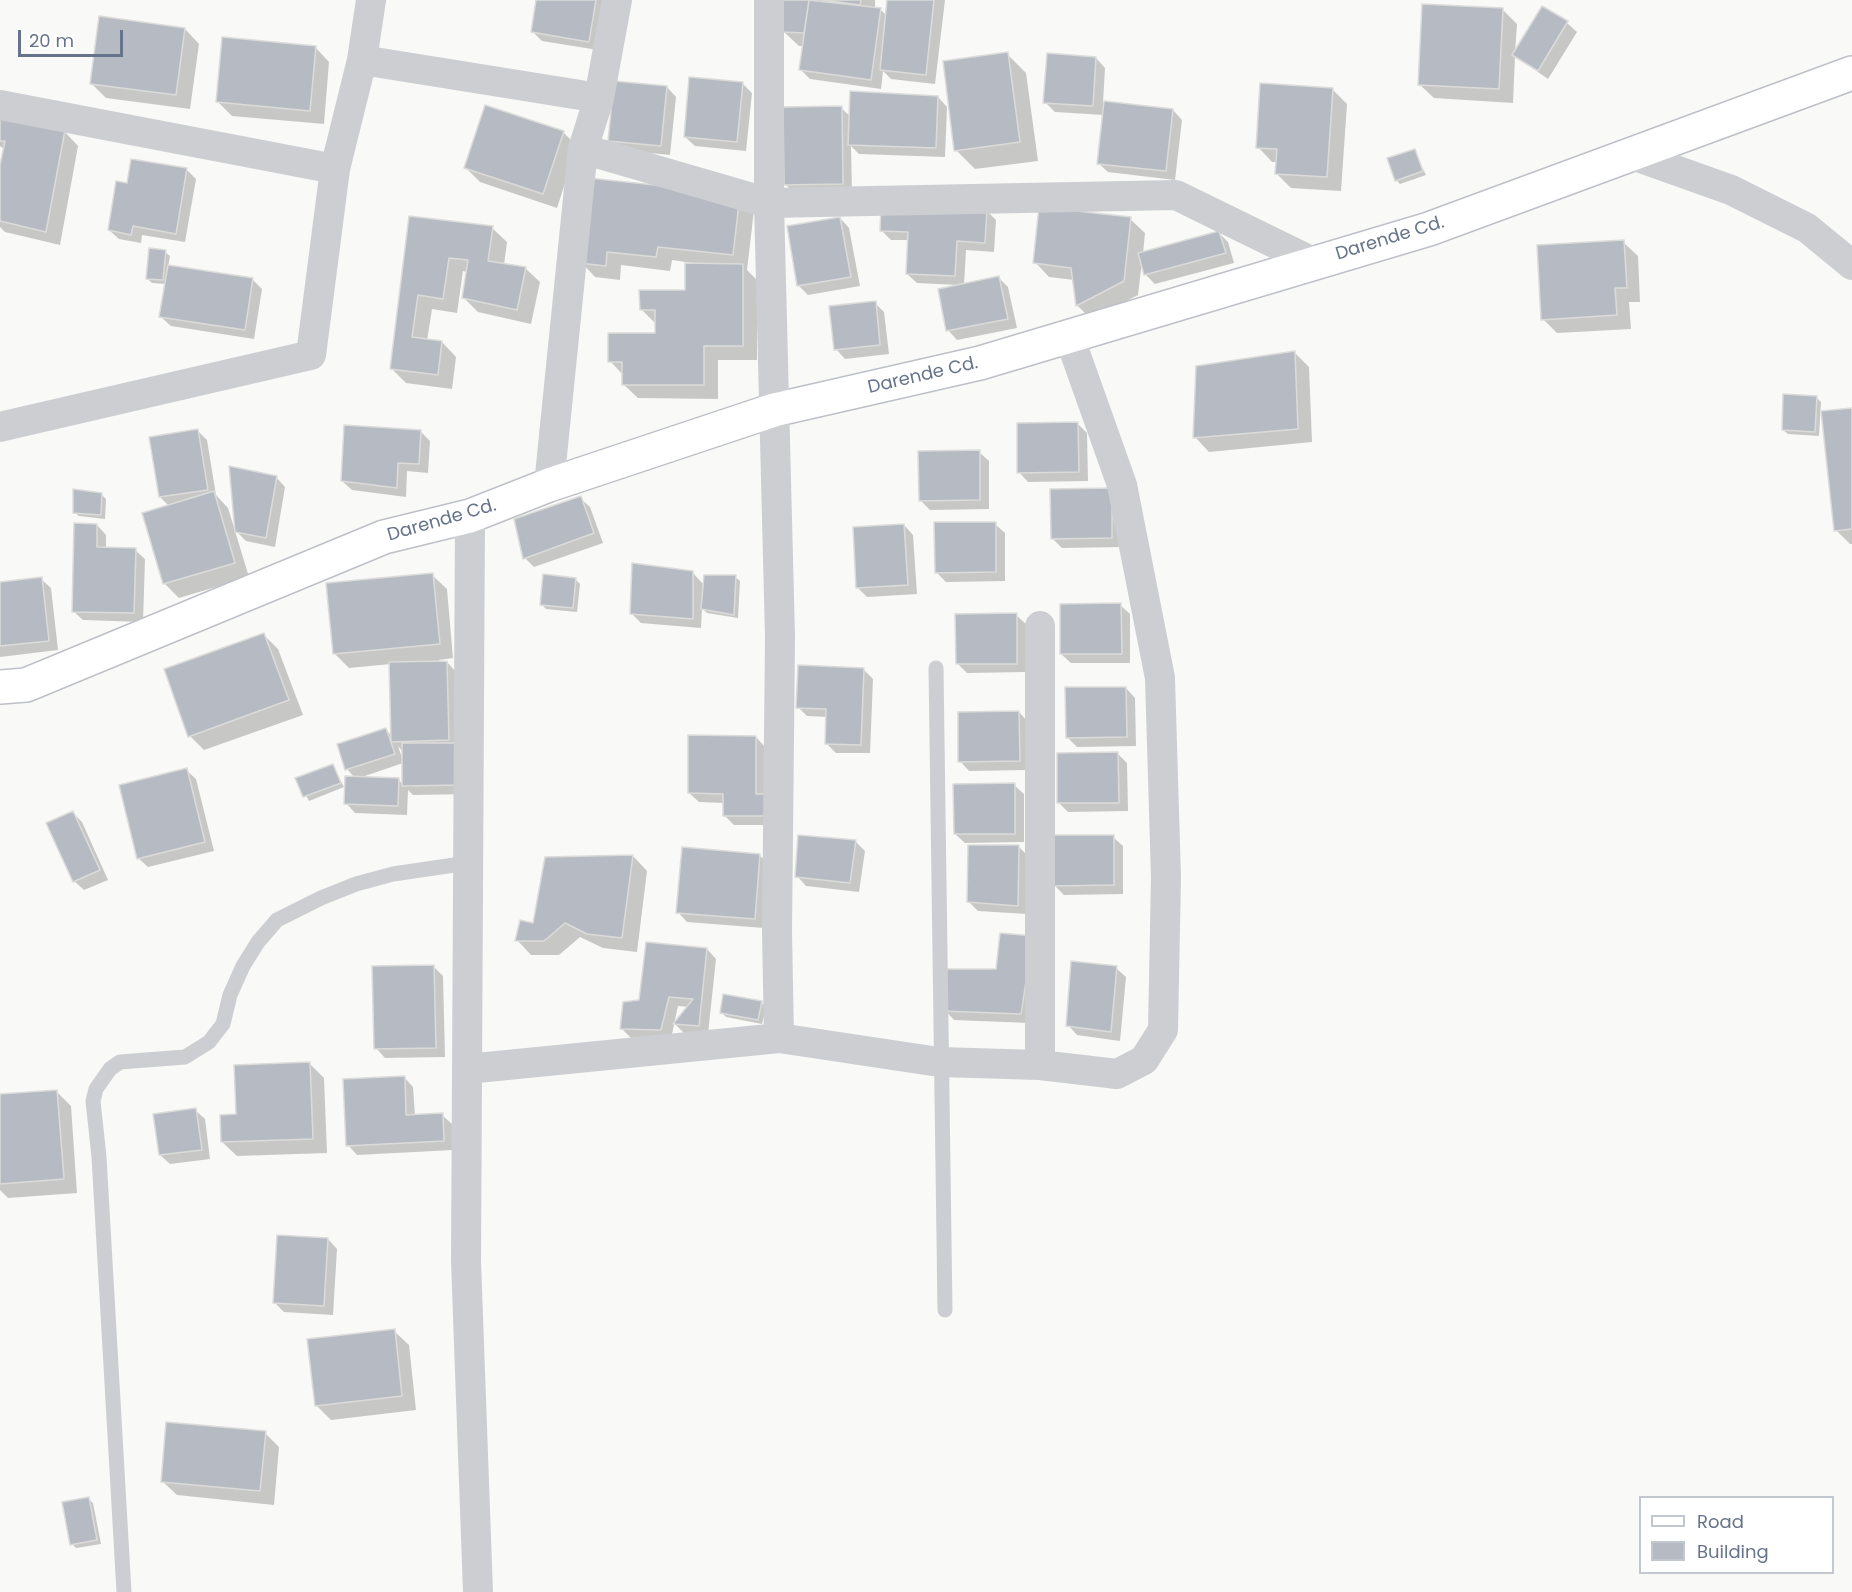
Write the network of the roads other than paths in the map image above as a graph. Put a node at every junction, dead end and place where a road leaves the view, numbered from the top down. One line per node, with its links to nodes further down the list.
1 (371, 0): 4 (street)
2 (617, 0): 6 (street)
3 (769, 0): 11 (street)
4 (362, 60): 6 (street); 10 (street)
5 (1852, 73): 9 (street, Darende Cd.)
6 (599, 98): 8 (street)
7 (0, 105): 10 (street)
8 (583, 149): 11 (street); 17 (street)
9 (1630, 154): 12 (street, Darende Cd.); 13 (street)
10 (335, 169): 16 (street)
11 (769, 203): 12 (street); 15 (street)
12 (1315, 263): 14 (street, Darende Cd.)
13 (1852, 265)
14 (1069, 336): 15 (street, Darende Cd.); 25 (street)
15 (774, 410): 17 (street, Darende Cd.); 23 (street)
16 (0, 427)
17 (549, 485): 18 (street, Darende Cd.)
18 (470, 516): 21 (street, Darende Cd.); 22 (street)
19 (1040, 626): 25 (street)
20 (936, 668): 24 (lane)
21 (0, 687)
22 (468, 863): 26 (street); 28 (lane)
23 (779, 1038): 24 (street); 26 (street)
24 (939, 1062): 25 (street); 27 (lane)
25 (1040, 1065)
26 (466, 1069): 29 (street)
27 (945, 1310)
28 (124, 1592)
29 (478, 1592)

